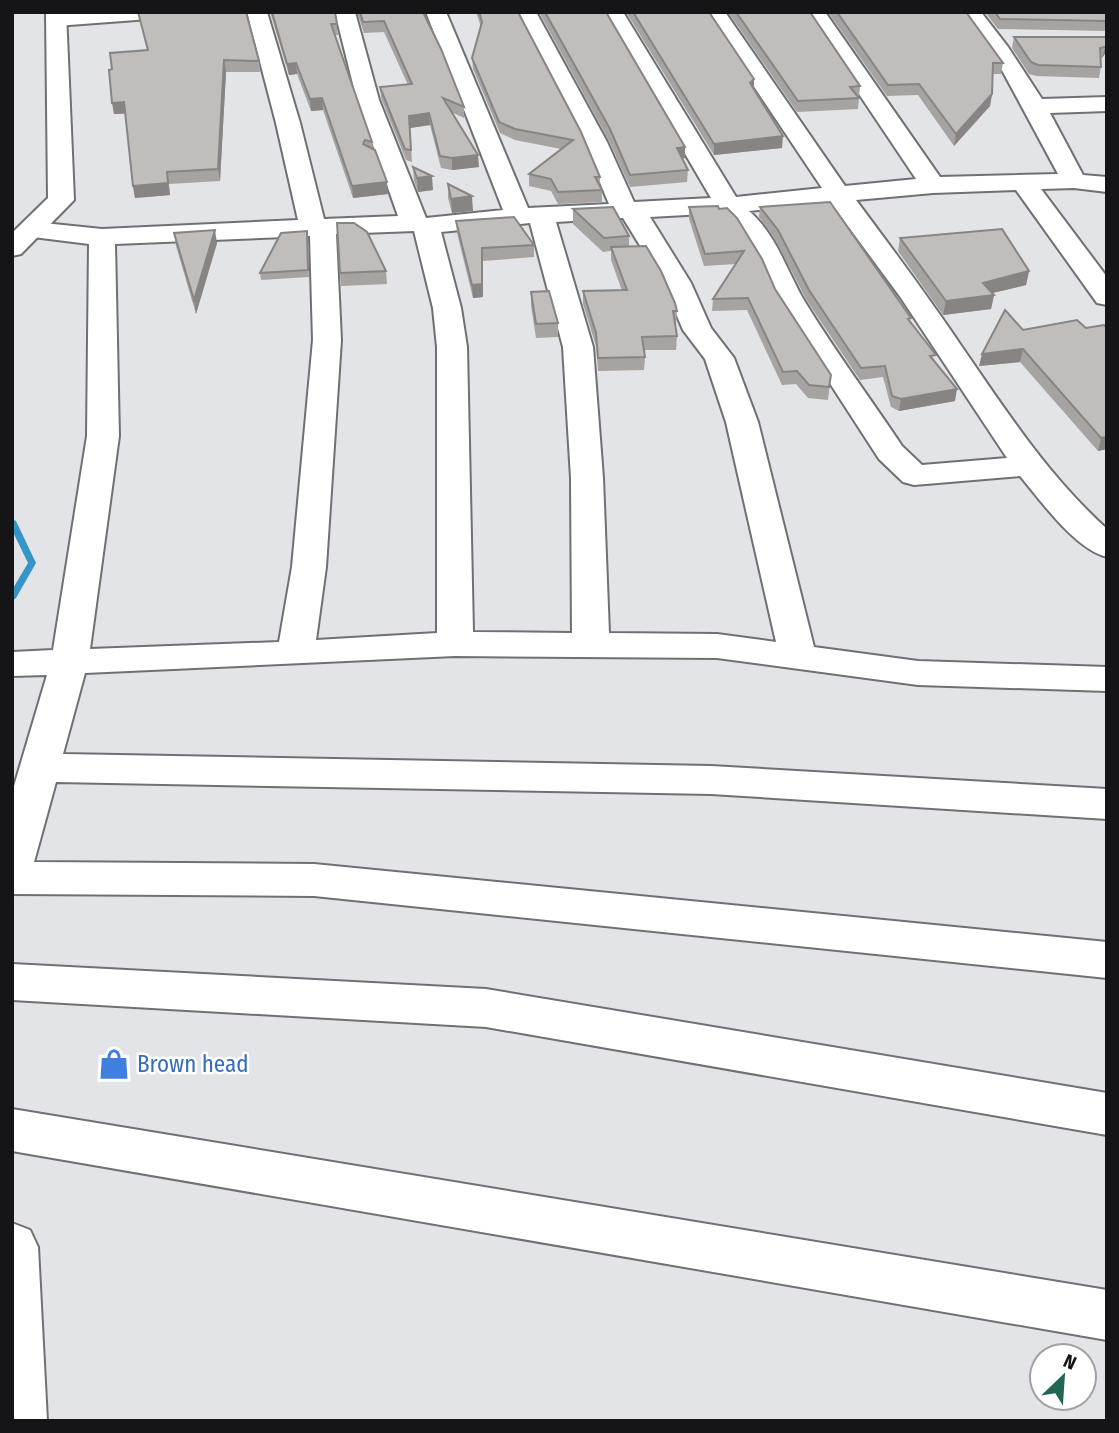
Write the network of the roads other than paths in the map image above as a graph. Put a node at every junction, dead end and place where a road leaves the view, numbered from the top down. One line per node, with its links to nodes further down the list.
1 (163, 12): 10 (street)
2 (257, 12): 25 (street)
3 (345, 12): 24 (street)
4 (436, 12): 23 (street)
5 (526, 12): 22 (street)
6 (612, 12): 21 (street)
7 (714, 12): 20 (street)
8 (814, 12): 18 (street)
9 (970, 12): 12 (street)
10 (96, 15): 11 (street)
11 (56, 16): 26 (street)
12 (993, 38): 13 (street); 15 (street)
13 (1018, 39)
14 (1107, 104): 15 (street)
15 (1037, 106): 16 (street)
16 (1074, 181): 17 (street); 19 (street)
17 (1023, 182): 18 (street); 29 (street)
18 (933, 185): 20 (street)
19 (1107, 185)
20 (838, 194): 21 (street); 30 (street)
21 (728, 205): 22 (street); 30 (street)
22 (629, 211): 23 (street); 35 (street)
23 (529, 216): 24 (street); 33 (street)
24 (420, 224): 25 (street); 32 (street)
25 (318, 229): 27 (street); 34 (street)
26 (34, 230): 27 (street); 28 (street)
27 (102, 237): 36 (street)
28 (12, 248)
29 (1107, 297)
30 (1027, 466): 31 (street)
31 (1107, 547)
32 (455, 643): 33 (street); 34 (street)
33 (591, 646): 35 (street)
34 (296, 653): 36 (street)
35 (798, 656): 38 (street)
36 (69, 660): 37 (street); 39 (street)
37 (12, 664)
38 (1107, 679)
39 (42, 768): 40 (street); 41 (street)
40 (1107, 804)
41 (12, 866)
42 (12, 878): 43 (street)
43 (1107, 960)
44 (12, 982): 45 (street)
45 (1107, 1114)
46 (12, 1130): 48 (street)
47 (12, 1247): 49 (street)
48 (1107, 1315)
49 (19, 1421)

